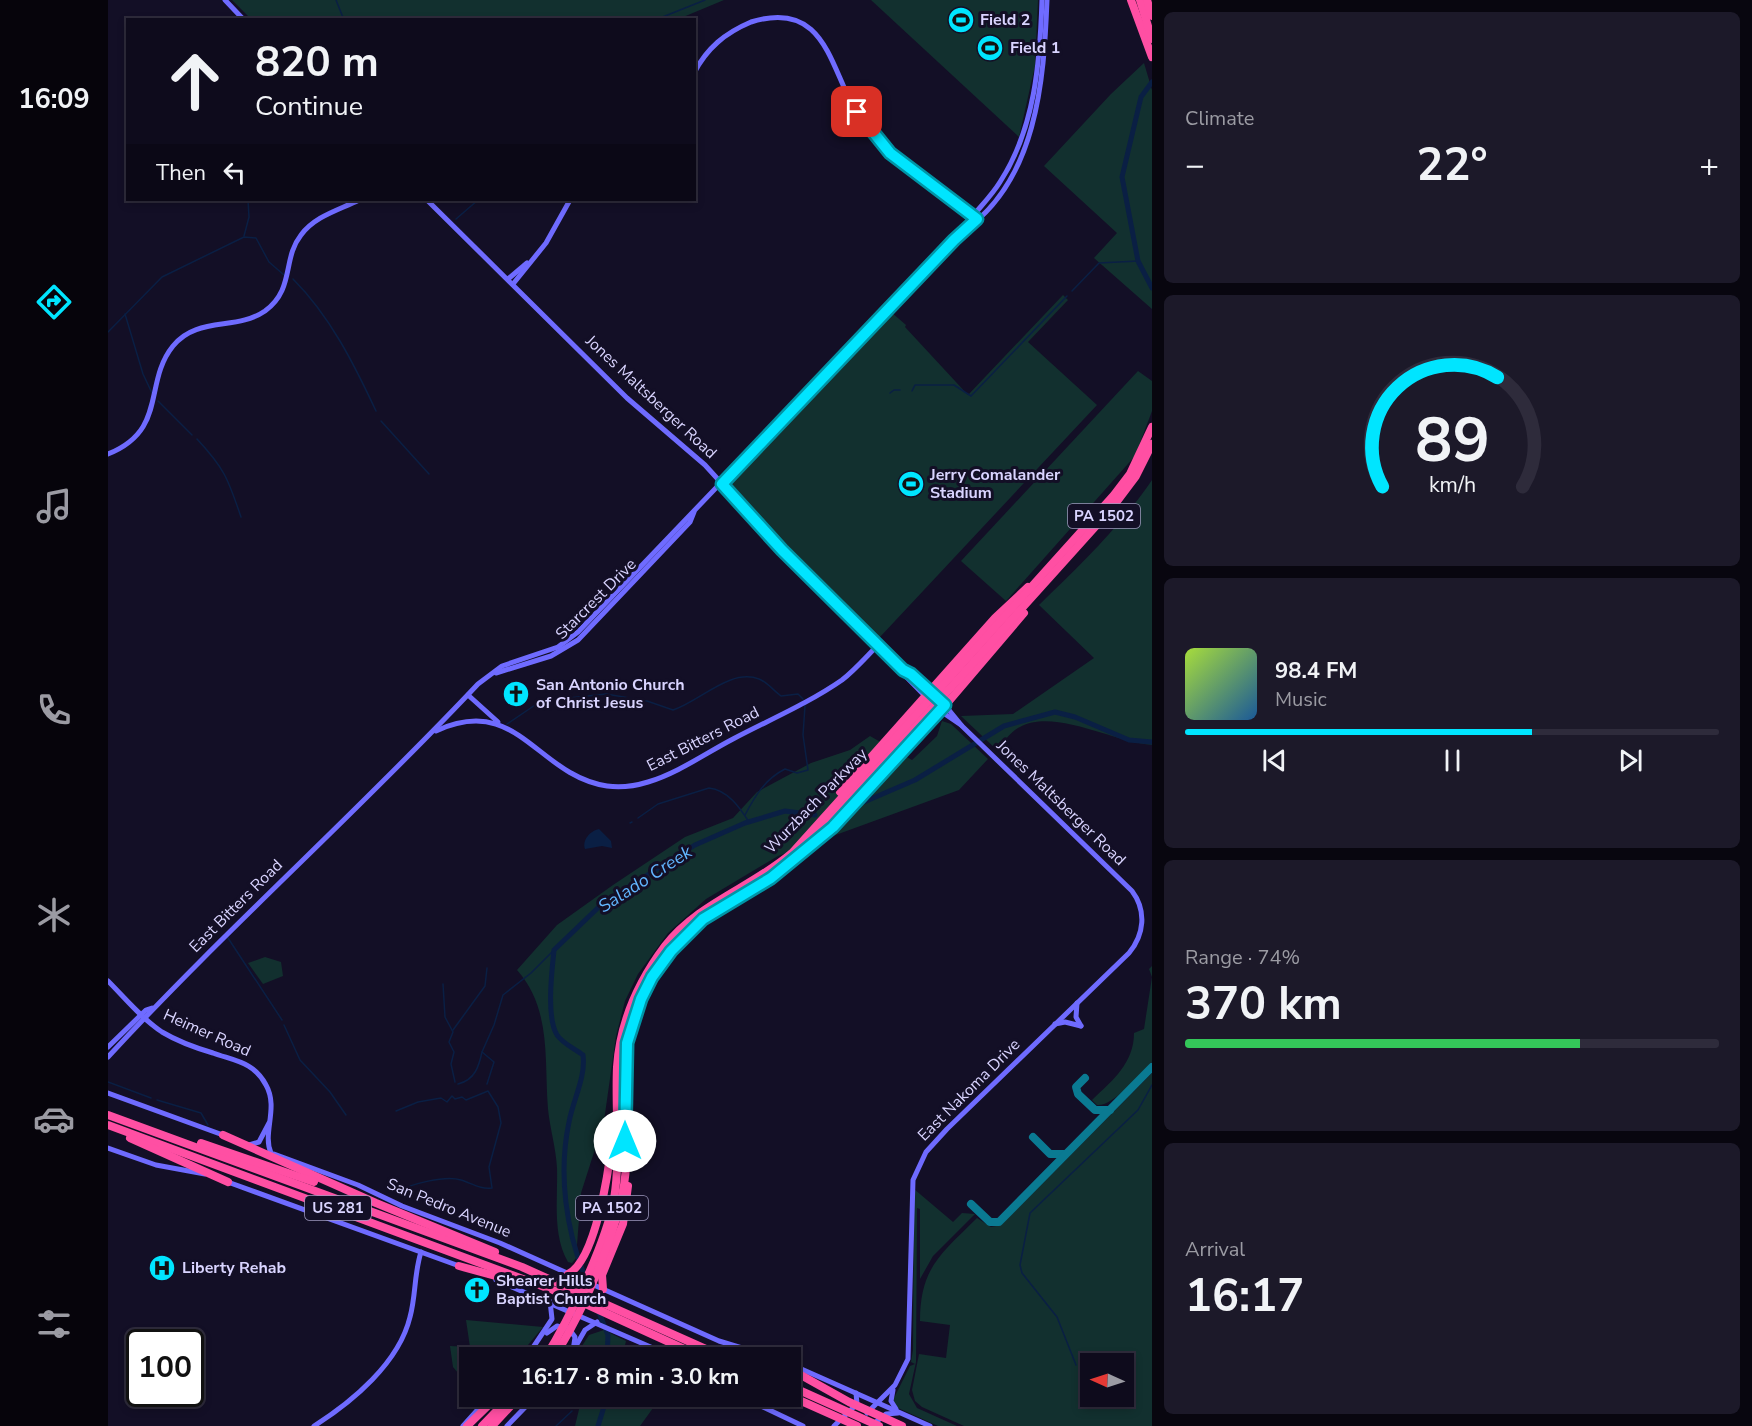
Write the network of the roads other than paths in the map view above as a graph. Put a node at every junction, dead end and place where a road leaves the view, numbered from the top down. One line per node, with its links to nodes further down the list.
1 (225, 0): 8 (main road)
2 (1042, 0): 12 (main road, Starcrest Drive)
3 (1047, 0): 13 (main road, Starcrest Drive)
4 (1131, 0): 10 (highway)
5 (1140, 0): 9 (highway)
6 (1147, 0): 7 (highway)
7 (1152, 16)
8 (242, 18)
9 (1152, 39)
10 (1152, 57)
11 (696, 70): 17 (main road)
12 (1031, 105): 13 (main road); 17 (main road, Starcrest Drive)
13 (1032, 127): 17 (main road, Starcrest Drive)
14 (356, 201): 21 (main road)
15 (428, 201): 18 (main road, Jones Maltsberger Road)
16 (570, 201): 18 (main road)
17 (973, 219): 22 (main road, Starcrest Drive)
18 (510, 282): 22 (main road, Jones Maltsberger Road)
19 (1152, 427): 23 (highway, Wurzbach Parkway / PA 1502)
20 (1151, 447): 23 (highway, Wurzbach Parkway / PA 1502)
21 (108, 454)
22 (722, 484): 25 (main road, Jones Maltsberger Road); 31 (main road, Starcrest Drive)
23 (1048, 575): 24 (highway, Wurzbach Parkway / PA 1502); 27 (highway); 32 (highway)
24 (1017, 609): 39 (highway, Wurzbach Parkway / PA 1502); 40 (highway, Wurzbach Parkway / PA 1502)
25 (878, 645): 26 (main road, Jones Maltsberger Road); 37 (main road, East Bitters Road)
26 (903, 670): 28 (main road, Jones Maltsberger Road); 29 (main road, Jones Maltsberger Road)
27 (939, 681): 28 (main road); 30 (highway); 32 (highway)
28 (921, 682): 30 (main road, Jones Maltsberger Road)
29 (915, 686): 30 (main road, Jones Maltsberger Road); 33 (main road)
30 (928, 693): 33 (highway); 34 (main road, Jones Maltsberger Road)
31 (468, 695): 37 (main road, East Bitters Road); 38 (main road, Starcrest Drive)
32 (953, 695): 34 (highway); 35 (main road)
33 (916, 706): 39 (highway)
34 (943, 708): 35 (main road, Jones Maltsberger Road); 36 (highway)
35 (951, 716): 36 (main road); 41 (main road, Jones Maltsberger Road)
36 (932, 721): 40 (highway)
37 (499, 723): 38 (main road)
38 (416, 747): 44 (main road, East Bitters Road)
39 (812, 831): 52 (highway, Wurzbach Parkway / PA 1502)
40 (813, 841): 58 (highway, Wurzbach Parkway / PA 1502)
41 (1139, 937): 43 (main road, East Nakoma Drive)
42 (108, 981): 44 (main road, Heimer Road)
43 (1077, 1002): 45 (main road, East Nakoma Drive); 45 (main road)
44 (144, 1016): 46 (main road, East Bitters Road); 47 (main road, East Bitters Road); 50 (main road, Heimer Road)
45 (1053, 1025): 81 (main road, East Nakoma Drive)
46 (108, 1047)
47 (108, 1057)
48 (108, 1093): 53 (main road, San Pedro Avenue)
49 (108, 1115): 54 (highway, US 281)
50 (270, 1122): 55 (main road); 57 (main road, Heimer Road)
51 (108, 1127): 59 (highway); 66 (highway, US 281)
52 (615, 1132): 64 (highway); 71 (highway, Wurzbach Parkway / PA 1502)
53 (223, 1135): 55 (main road, San Pedro Avenue); 63 (highway)
54 (180, 1141): 60 (highway); 63 (highway, US 281)
55 (249, 1144): 57 (main road, San Pedro Avenue)
56 (108, 1148): 59 (main road)
57 (271, 1153): 60 (main road, San Pedro Avenue)
58 (626, 1164): 65 (highway); 72 (highway, Wurzbach Parkway / PA 1502)
59 (228, 1182): 61 (main road)
60 (416, 1212): 64 (main road, San Pedro Avenue)
61 (421, 1252): 62 (main road); 95 (main road)
62 (459, 1266): 66 (highway); 67 (main road)
63 (522, 1267): 66 (highway, US 281)
64 (568, 1274): 65 (main road, San Pedro Avenue)
65 (603, 1289): 78 (main road, San Pedro Avenue)
66 (568, 1292): 76 (highway, US 281); 77 (highway, US 281)
67 (550, 1301): 68 (main road); 69 (main road)
68 (597, 1322): 74 (main road); 75 (main road)
69 (539, 1341): 70 (main road); 73 (main road)
70 (534, 1347)
71 (554, 1347)
72 (555, 1347)
73 (573, 1347)
74 (576, 1347)
75 (652, 1347)
76 (680, 1347)
77 (702, 1347)
78 (739, 1347)
79 (801, 1369): 83 (main road)
80 (801, 1375): 105 (highway)
81 (895, 1385): 84 (main road, East Nakoma Drive); 94 (main road)
82 (801, 1391): 104 (highway)
83 (855, 1392): 85 (main road); 101 (main road)
84 (889, 1392): 85 (main road); 87 (main road, East Nakoma Drive)
85 (864, 1396): 87 (main road)
86 (801, 1401): 102 (highway)
87 (878, 1402): 94 (main road); 102 (main road, East Nakoma Drive)
88 (481, 1407): 96 (main road)
89 (486, 1407): 96 (highway)
90 (500, 1407): 97 (highway)
91 (510, 1407): 98 (highway)
92 (525, 1407): 99 (main road)
93 (763, 1407): 100 (main road)
94 (902, 1413): 103 (main road); 106 (main road)
95 (314, 1426)
96 (465, 1426)
97 (482, 1426)
98 (492, 1426)
99 (507, 1426)
100 (803, 1426)
101 (834, 1426)
102 (855, 1426)
103 (872, 1426)
104 (879, 1426)
105 (902, 1426)
106 (930, 1426)

